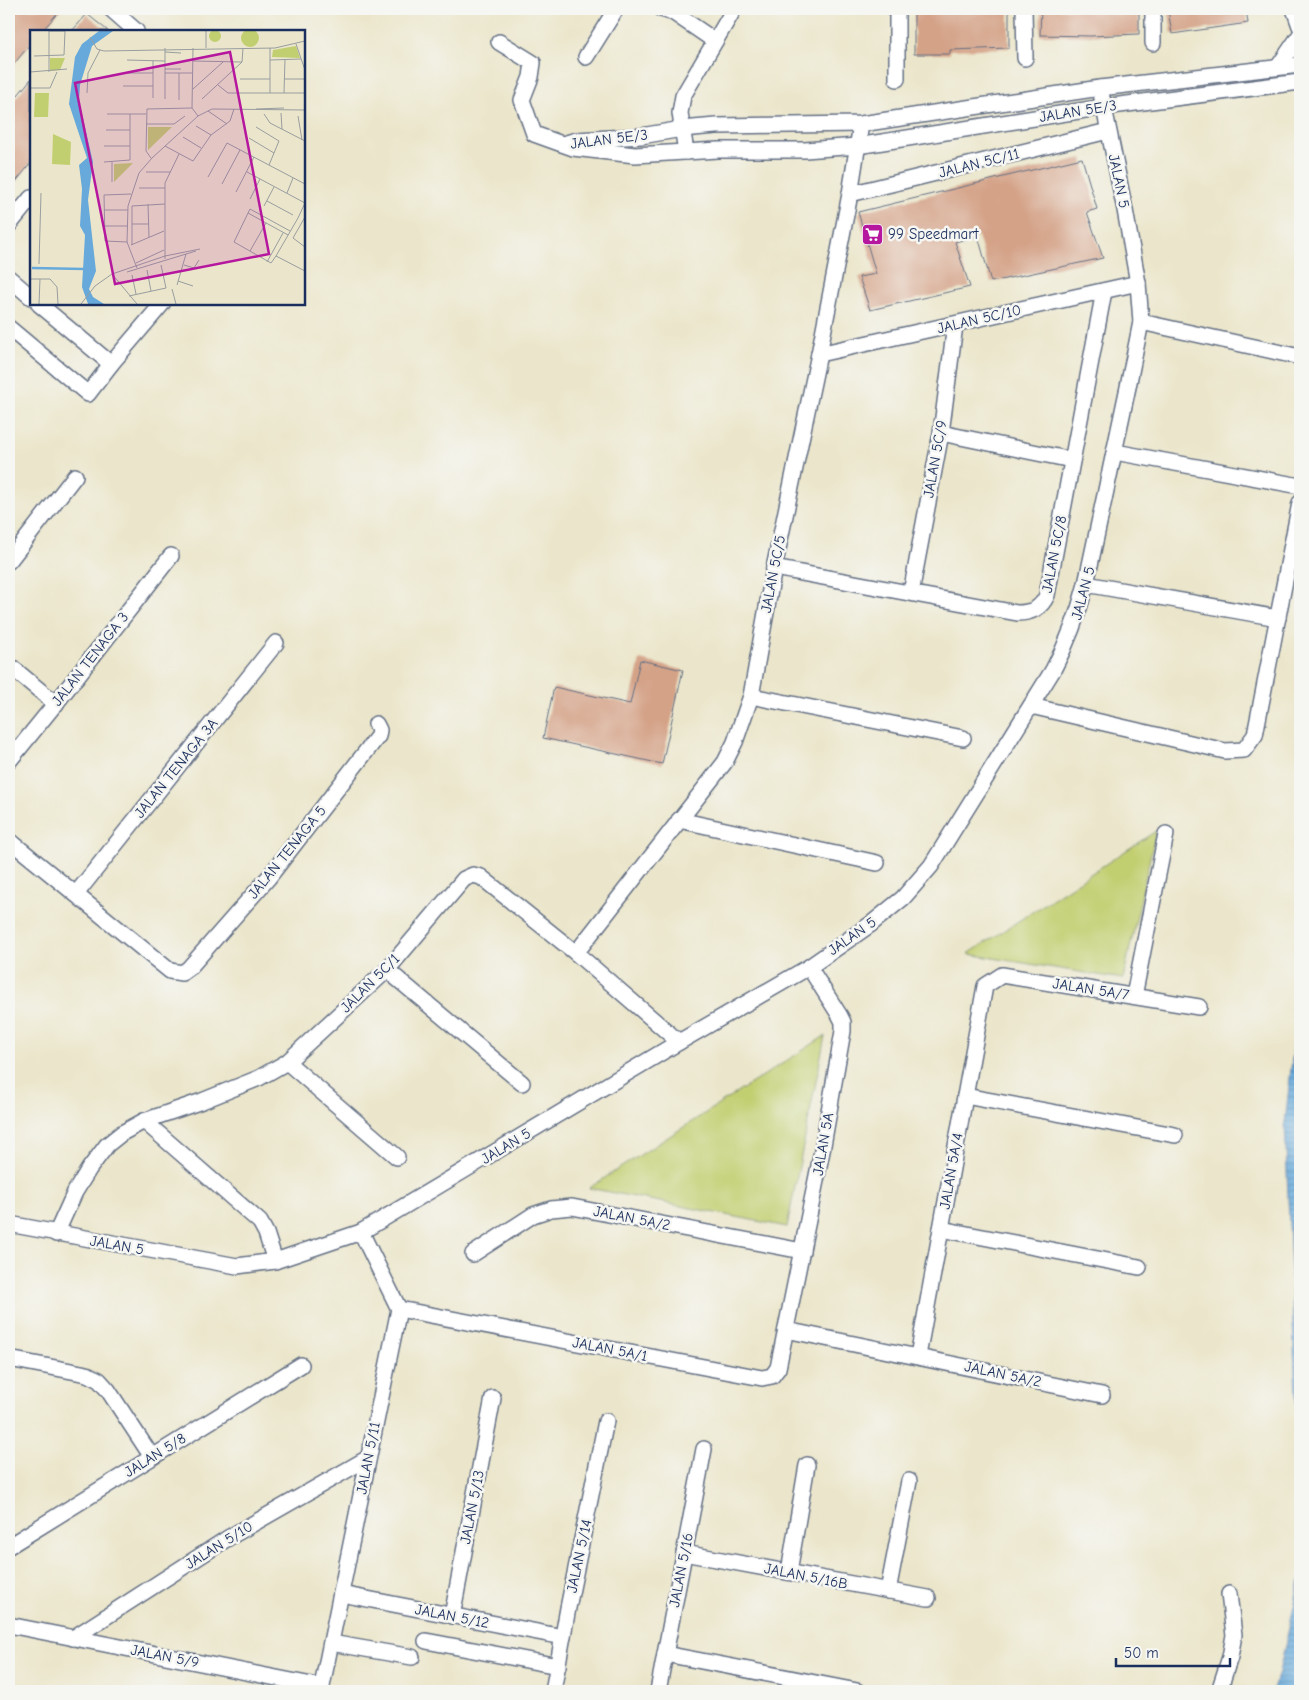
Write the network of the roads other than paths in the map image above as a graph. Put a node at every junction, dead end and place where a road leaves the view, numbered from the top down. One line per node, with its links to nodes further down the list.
1 (111, 9): 10 (street)
2 (616, 9): 15 (street)
3 (662, 9): 12 (street)
4 (734, 9): 12 (street)
5 (897, 9): 19 (street)
6 (1024, 9): 16 (street)
7 (1153, 9): 14 (street)
8 (1294, 9): 9 (street)
9 (1300, 26)
10 (135, 30)
11 (1300, 35): 18 (street)
12 (715, 41): 24 (street)
13 (499, 42): 26 (street)
14 (1153, 43)
15 (586, 58)
16 (1025, 58)
17 (1300, 65): 18 (street, JALAN 5E/3)
18 (1278, 67): 21 (street, JALAN 5E/3)
19 (897, 79)
20 (1300, 82): 22 (street, JALAN 5E/3)
21 (1100, 88): 22 (street, JALAN 5); 23 (street, JALAN 5E/3)
22 (1104, 107): 25 (street, JALAN 5); 27 (street, JALAN 5E/3)
23 (861, 124): 24 (street, JALAN 5E/3); 27 (street)
24 (682, 129): 26 (street, JALAN 5E/3); 28 (street)
25 (1108, 131): 29 (street, JALAN 5C/11); 33 (street, JALAN 5)
26 (563, 144): 28 (street, JALAN 5E/3)
27 (857, 146): 28 (street, JALAN 5E/3); 29 (street, JALAN 5C/5)
28 (686, 152)
29 (850, 194): 41 (street, JALAN 5C/5)
30 (30, 199): 31 (street)
31 (9, 224)
32 (9, 278): 35 (street)
33 (1138, 283): 34 (street, JALAN 5C/10); 38 (street, JALAN 5)
34 (1104, 291): 39 (street, JALAN 5C/10); 46 (street, JALAN 5C/8)
35 (30, 296)
36 (40, 305): 43 (street)
37 (161, 305): 43 (street)
38 (1140, 322): 42 (street); 45 (street, JALAN 5)
39 (955, 325): 41 (street, JALAN 5C/10); 44 (street, JALAN 5C/9)
40 (9, 328): 43 (street)
41 (819, 354): 52 (street, JALAN 5C/5)
42 (1300, 357)
43 (111, 364)
44 (941, 432): 46 (street); 54 (street, JALAN 5C/9)
45 (1115, 452): 48 (street); 53 (street, JALAN 5)
46 (1072, 460): 54 (street, JALAN 5C/8)
47 (75, 476): 51 (street)
48 (1300, 486)
49 (1300, 503): 55 (street)
50 (171, 556): 59 (street, JALAN TENAGA 3)
51 (9, 561)
52 (774, 568): 54 (street, JALAN 5C/8); 58 (street, JALAN 5C/5)
53 (1086, 584): 55 (street); 60 (street, JALAN 5)
54 (911, 593)
55 (1278, 618): 60 (street)
56 (276, 643): 68 (street, JALAN TENAGA 3A)
57 (9, 665): 59 (street)
58 (751, 696): 62 (street); 64 (street, JALAN 5C/5)
59 (56, 704): 63 (street, JALAN TENAGA 3)
60 (1030, 706): 70 (street, JALAN 5)
61 (376, 724): 68 (street, JALAN TENAGA 5)
62 (962, 738)
63 (9, 761)
64 (680, 820): 67 (street); 69 (street, JALAN 5C/5)
65 (1166, 834): 73 (street)
66 (9, 840): 68 (street)
67 (877, 862)
68 (76, 894)
69 (576, 953): 71 (street, JALAN 5C/1); 75 (street, JALAN 5C/1)
70 (809, 967): 75 (street, JALAN 5); 86 (street, JALAN 5A)
71 (387, 970): 76 (street, JALAN 5C/1); 77 (street)
72 (984, 986): 73 (street, JALAN 5A/7); 78 (street, JALAN 5A/4)
73 (1134, 996): 74 (street, JALAN 5A/7)
74 (1199, 1007)
75 (679, 1042): 84 (street, JALAN 5)
76 (287, 1062): 79 (street, JALAN 5C/1); 81 (street)
77 (522, 1083)
78 (965, 1096): 80 (street); 83 (street, JALAN 5A/4)
79 (144, 1121): 85 (street, JALAN 5C/1); 88 (street)
80 (1175, 1135)
81 (397, 1157)
82 (9, 1224): 85 (street, JALAN 5)
83 (941, 1229): 89 (street); 92 (street, JALAN 5A/4)
84 (361, 1232): 88 (street, JALAN 5); 90 (street)
85 (56, 1234): 88 (street, JALAN 5)
86 (802, 1251): 87 (street, JALAN 5A/2); 91 (street, JALAN 5A)
87 (473, 1254)
88 (275, 1261)
89 (1139, 1267)
90 (399, 1309): 91 (street, JALAN 5A/1); 100 (street, JALAN 5/11)
91 (786, 1330): 92 (street, JALAN 5A/2)
92 (918, 1356): 95 (street, JALAN 5A/2)
93 (9, 1359): 99 (street)
94 (301, 1365): 99 (street, JALAN 5/8)
95 (1102, 1394)
96 (493, 1398): 110 (street, JALAN 5/13)
97 (606, 1422): 112 (street, JALAN 5/14)
98 (704, 1449): 104 (street, JALAN 5/16)
99 (152, 1458): 103 (street, JALAN 5/8)
100 (368, 1458): 107 (street, JALAN 5/11); 113 (street, JALAN 5/10)
101 (807, 1465): 105 (street)
102 (908, 1481): 106 (street)
103 (9, 1546)
104 (684, 1553): 105 (street, JALAN 5/16B); 116 (street, JALAN 5/16)
105 (789, 1572): 106 (street, JALAN 5/16B)
106 (888, 1591): 109 (street, JALAN 5/16B)
107 (341, 1594): 110 (street, JALAN 5/12); 115 (street, JALAN 5/11)
108 (1229, 1594): 123 (street)
109 (928, 1598)
110 (452, 1616): 112 (street, JALAN 5/12)
111 (9, 1625): 113 (street, JALAN 5/9)
112 (563, 1637): 118 (street, JALAN 5/14)
113 (73, 1638): 119 (street, JALAN 5/9)
114 (426, 1641): 118 (street)
115 (331, 1643): 117 (street); 119 (street, JALAN 5/11)
116 (665, 1654): 121 (street, JALAN 5/16); 122 (street)
117 (412, 1657)
118 (558, 1666): 120 (street, JALAN 5/14)
119 (321, 1689)
120 (553, 1691)
121 (658, 1691)
122 (857, 1691)
123 (1219, 1691)

